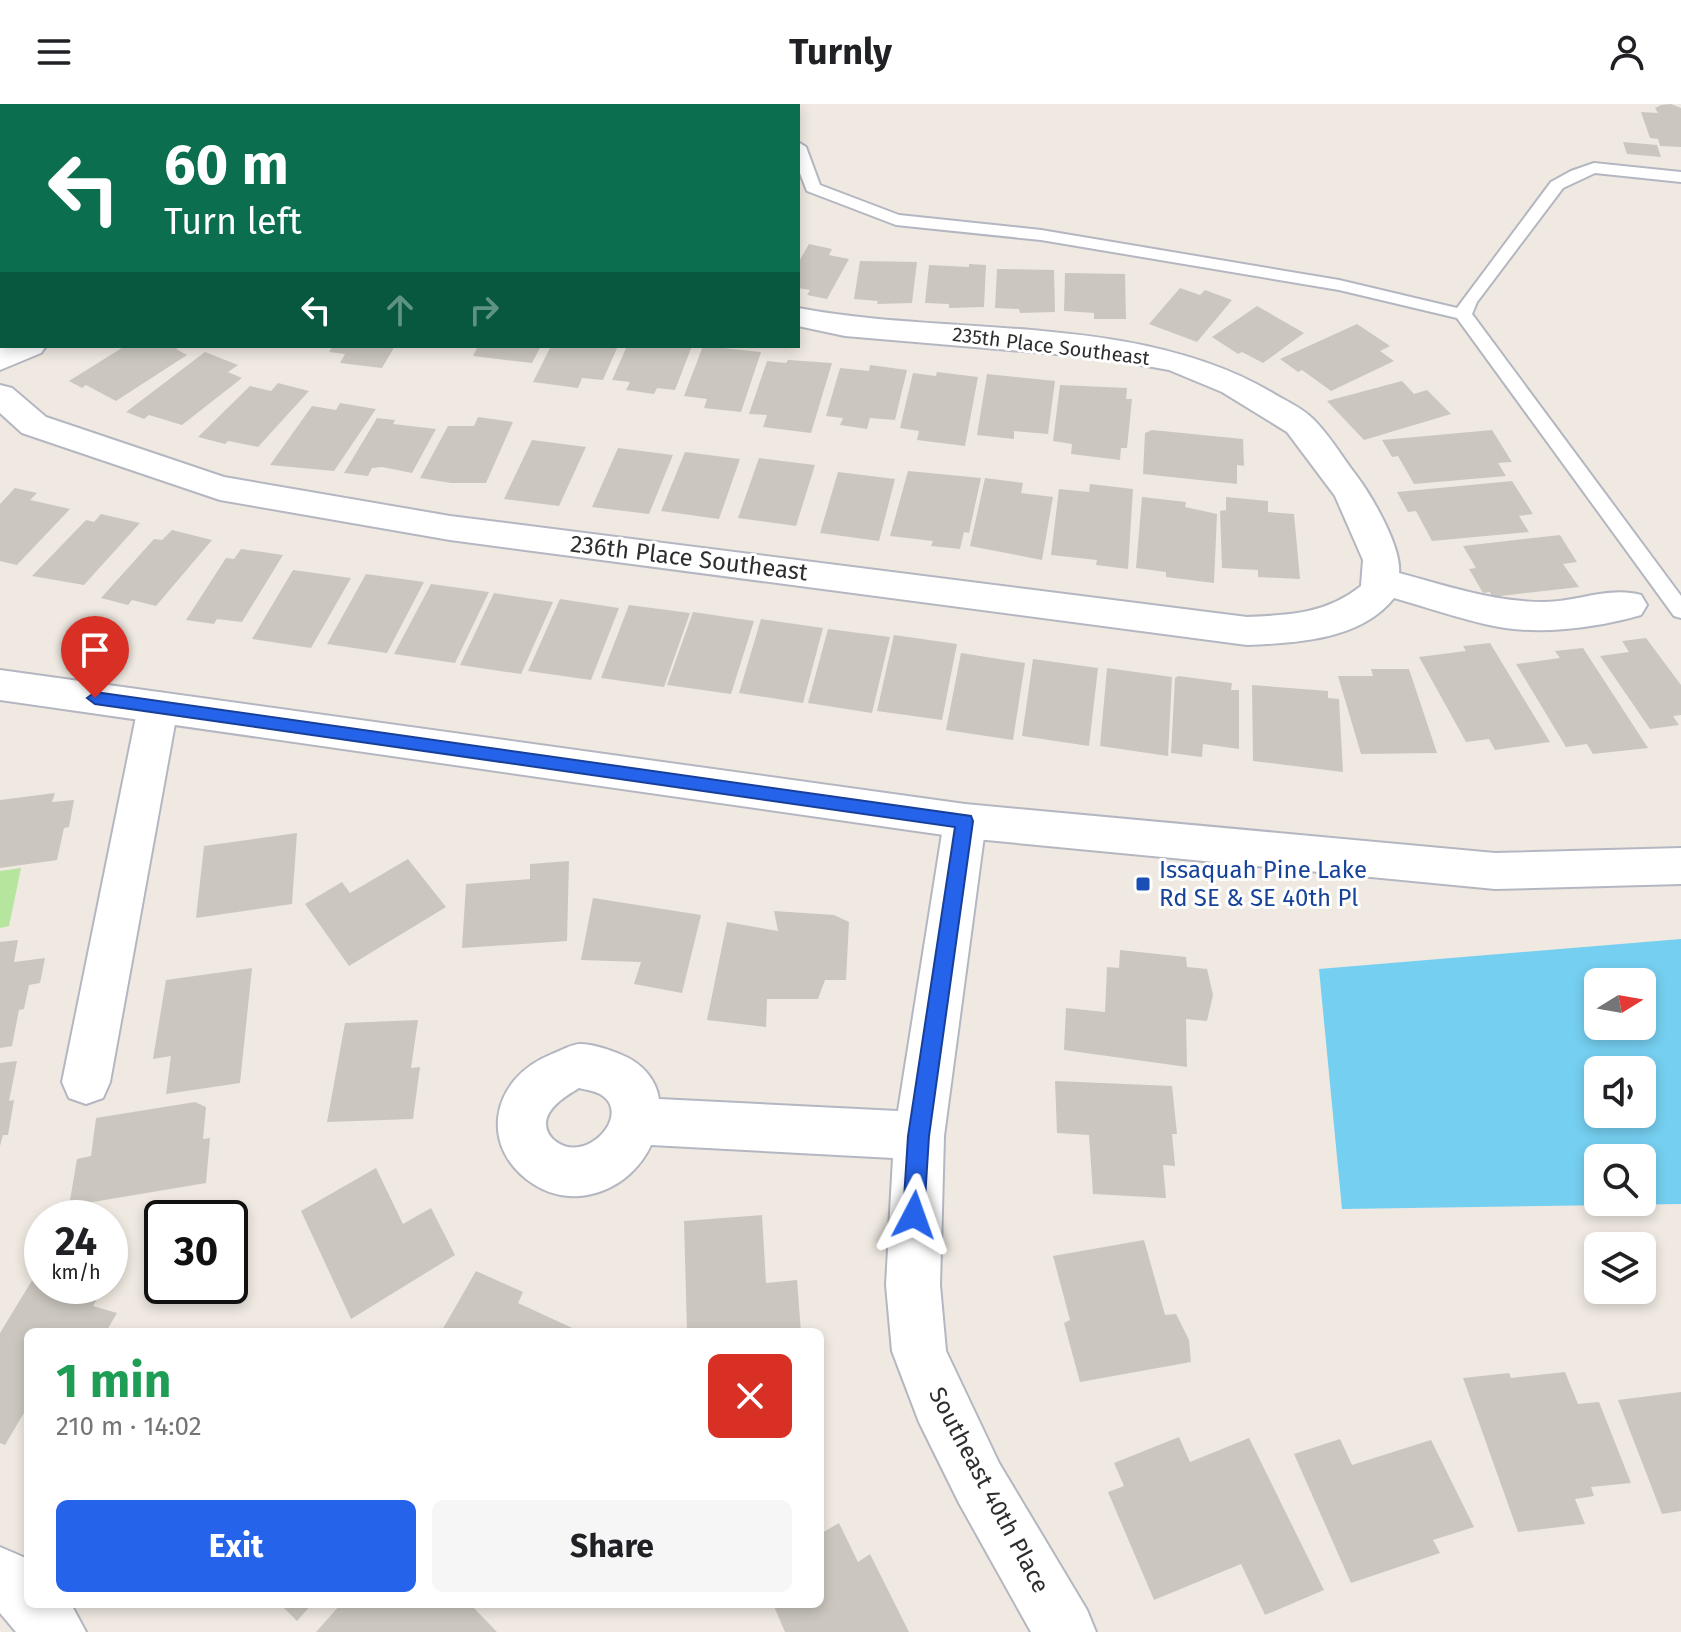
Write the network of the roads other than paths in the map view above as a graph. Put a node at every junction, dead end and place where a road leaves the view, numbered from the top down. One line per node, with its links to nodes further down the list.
1 (800, 152): 3 (lane)
2 (1681, 177): 3 (lane)
3 (1463, 314): 10 (lane)
4 (800, 317): 8 (street, 235th Place Southeast)
5 (26, 348): 6 (street)
6 (0, 360)
7 (0, 395): 8 (street, 236th Place Southeast)
8 (1380, 581): 9 (street)
9 (1628, 605)
10 (1681, 611)
11 (0, 685): 12 (street)
12 (158, 707): 13 (street); 15 (street)
13 (965, 821): 14 (street); 17 (street, Southeast 40th Place)
14 (1681, 866)
15 (86, 1082)
16 (637, 1121): 17 (street)
17 (919, 1136): 22 (street, Southeast 40th Place)
18 (0, 1577): 19 (street)
19 (24, 1595)
20 (35, 1608): 21 (street)
21 (55, 1632)
22 (1065, 1632)

